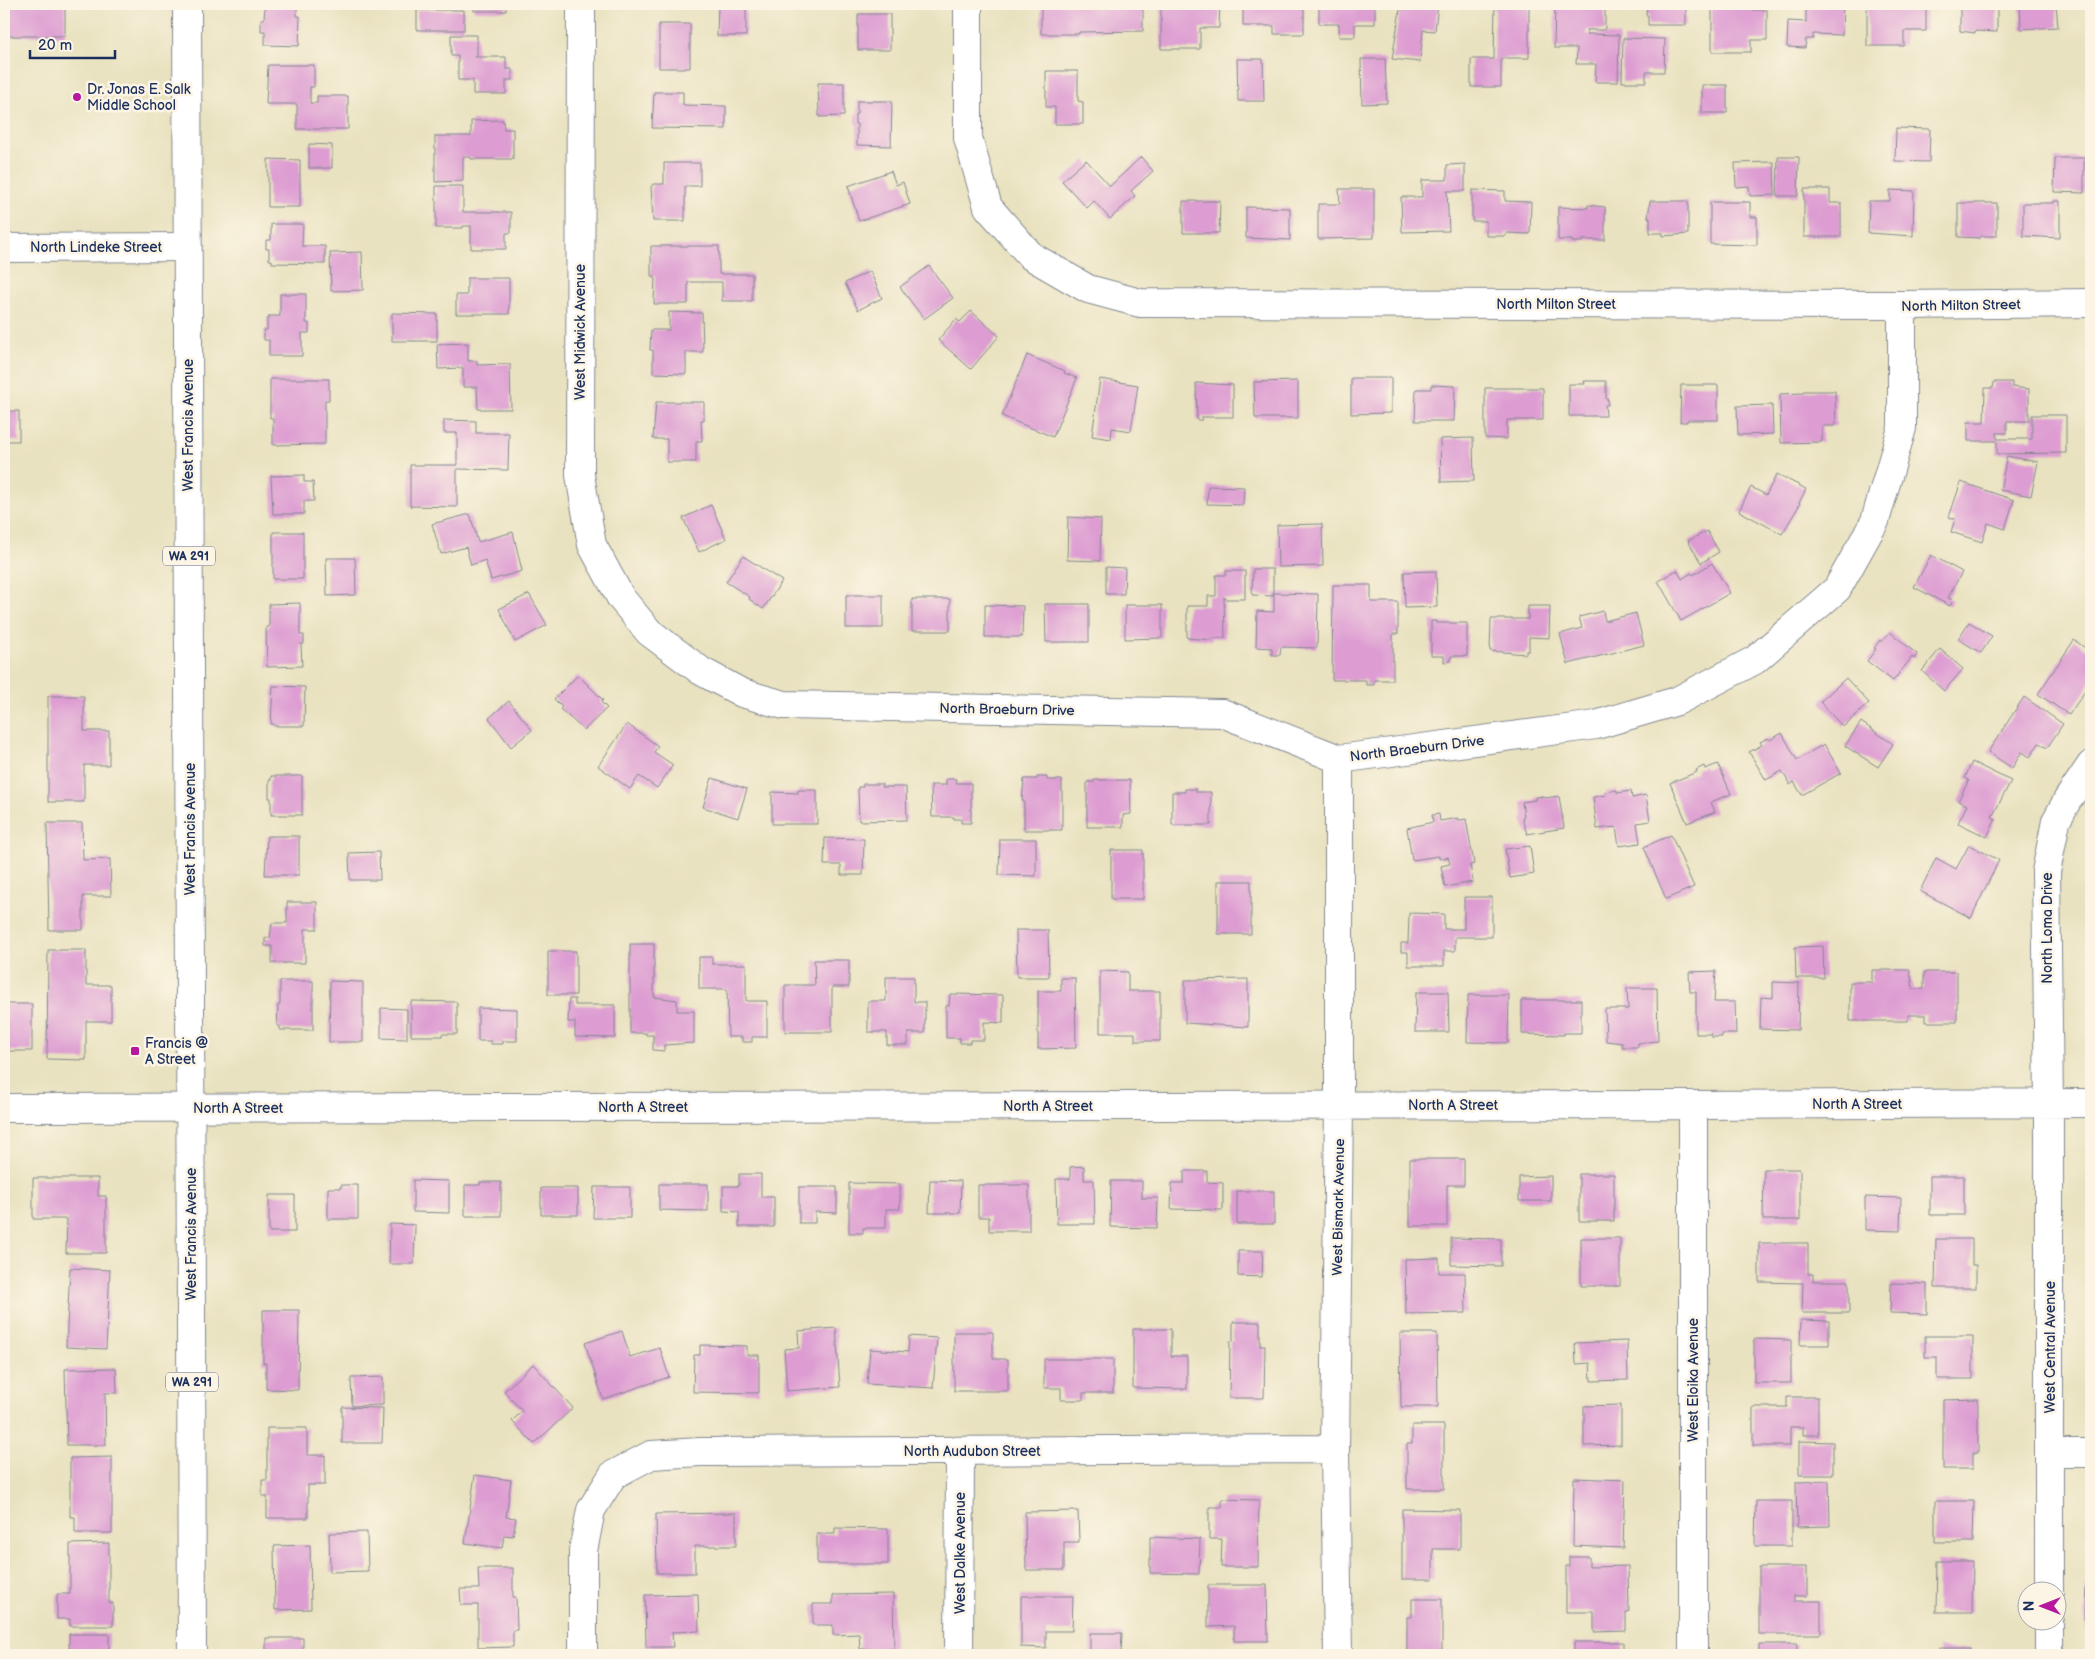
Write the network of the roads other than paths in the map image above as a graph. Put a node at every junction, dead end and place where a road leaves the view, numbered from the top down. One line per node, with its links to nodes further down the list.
1 (187, 4): 5 (street, West Francis Avenue / WA 291)
2 (581, 4): 8 (street, West Midwick Avenue)
3 (968, 4): 7 (street, North Milton Street)
4 (4, 248): 5 (street, North Lindeke Street)
5 (187, 248): 16 (street, West Francis Avenue / WA 291)
6 (2091, 303): 7 (street, North Milton Street)
7 (1902, 305): 9 (street, North Braeburn Drive)
8 (656, 638): 9 (street, North Braeburn Drive)
9 (1339, 758): 13 (street, West Bismark Avenue)
10 (2091, 765): 11 (street, North Loma Drive)
11 (2049, 1103): 12 (street, North A Street); 14 (street, North A Street); 19 (street, West Central Avenue)
12 (2091, 1103)
13 (1339, 1105): 14 (street, North A Street); 16 (street, North A Street); 17 (street, West Bismark Avenue)
14 (1692, 1105): 27 (street, West Eloika Avenue)
15 (4, 1108): 16 (street, North A Street)
16 (191, 1108): 23 (street, West Francis Avenue / WA 291)
17 (1335, 1449): 18 (street, North Audubon Street); 26 (street, West Bismark Avenue)
18 (960, 1451): 24 (street, North Audubon Street); 25 (street, West Dalke Avenue)
19 (2050, 1453): 20 (street); 21 (street, West Central Avenue)
20 (2091, 1453)
21 (2049, 1582)
22 (2049, 1632): 28 (street)
23 (192, 1655)
24 (582, 1655)
25 (959, 1655)
26 (1338, 1655)
27 (1693, 1655)
28 (2049, 1655)

